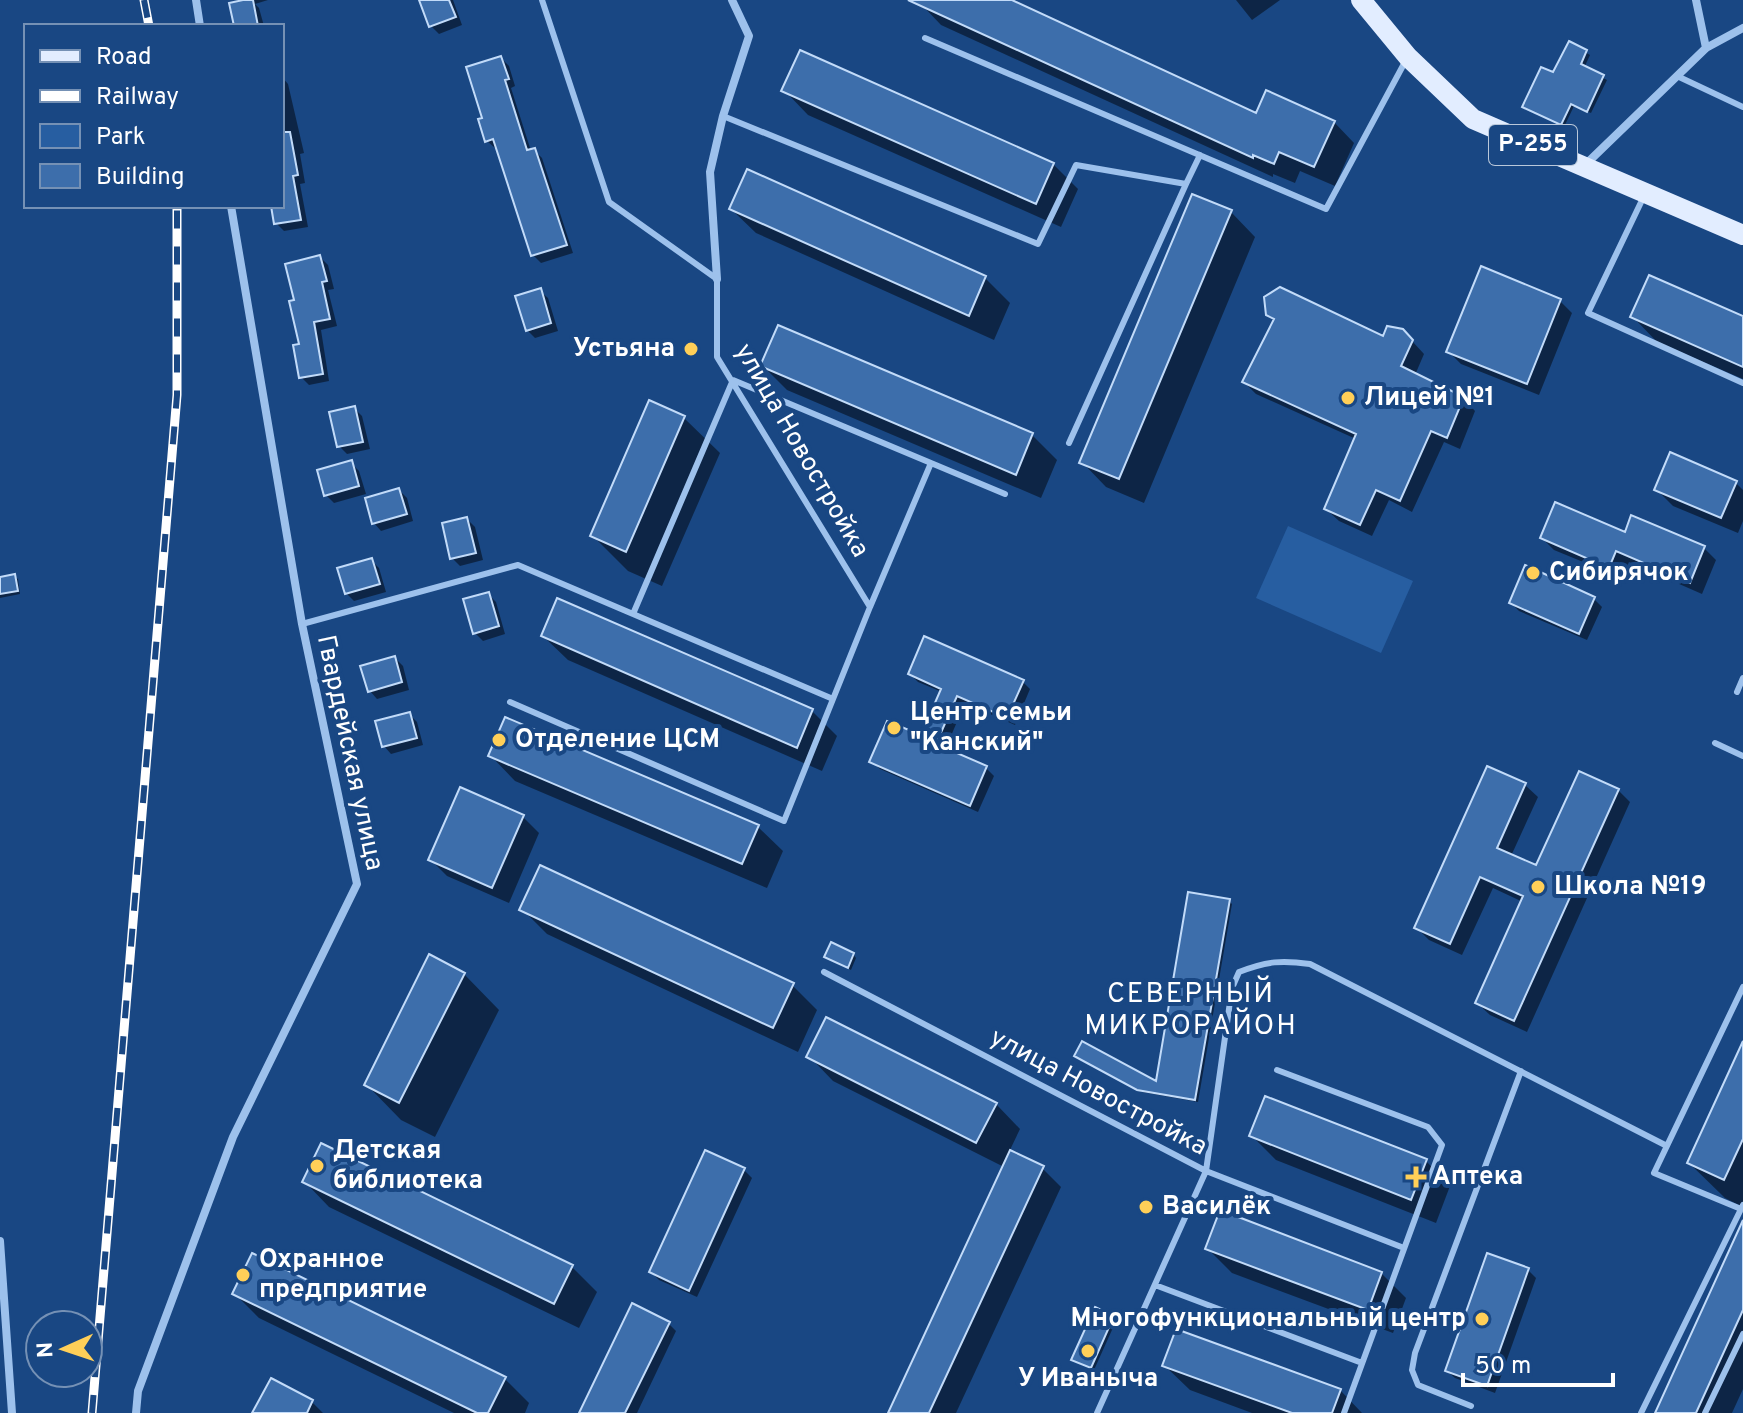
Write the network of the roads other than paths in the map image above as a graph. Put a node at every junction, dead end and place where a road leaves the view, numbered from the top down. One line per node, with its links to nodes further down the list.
1 (196, 0): 6 (street)
2 (542, 0): 20 (lane)
3 (732, 0): 13 (street)
4 (1361, 0): 10 (main road, Р-255)
5 (1696, 0): 9 (street)
6 (200, 24)
7 (1743, 28): 9 (street)
8 (925, 38): 14 (lane)
9 (1706, 48): 11 (street)
10 (1408, 57): 14 (lane); 15 (main road, Р-255)
11 (1677, 76): 12 (lane); 15 (street)
12 (1743, 107)
13 (723, 116): 16 (lane); 20 (street)
14 (1200, 155): 16 (lane)
15 (1583, 166): 17 (main road, Р-255)
16 (1186, 184): 23 (lane)
17 (1646, 192): 19 (main road, Р-255); 22 (lane)
18 (231, 208): 28 (street, Гвардейская улица)
19 (1743, 235)
20 (717, 279): 21 (lane, улица Новостройка)
21 (733, 380): 24 (lane); 26 (lane, улица Новостройка); 27 (lane)
22 (1743, 383)
23 (1069, 443)
24 (931, 463): 25 (lane); 26 (lane)
25 (1005, 494)
26 (870, 607): 31 (lane)
27 (633, 614): 28 (lane); 31 (lane)
28 (302, 624): 50 (street, Гвардейская улица)
29 (1743, 678): 30 (lane)
30 (1737, 692)
31 (833, 699): 32 (lane)
32 (510, 702)
33 (1715, 743): 34 (lane)
34 (1743, 756)
35 (824, 972): 40 (lane, улица Новостройка)
36 (1743, 987): 39 (lane)
37 (1277, 1070): 43 (lane)
38 (1521, 1071): 39 (lane); 40 (lane); 47 (lane)
39 (1667, 1146): 41 (lane)
40 (1206, 1171): 43 (lane); 44 (lane, улица Новостройка)
41 (1742, 1207): 52 (lane)
42 (0, 1241): 49 (street)
43 (1404, 1248): 46 (lane)
44 (1155, 1285): 46 (lane); 48 (lane, улица Новостройка)
45 (1743, 1334): 53 (lane)
46 (1362, 1363): 51 (lane)
47 (1471, 1406)
48 (1100, 1412)
49 (12, 1413)
50 (136, 1413)
51 (1344, 1413)
52 (1641, 1413)
53 (1705, 1413)

